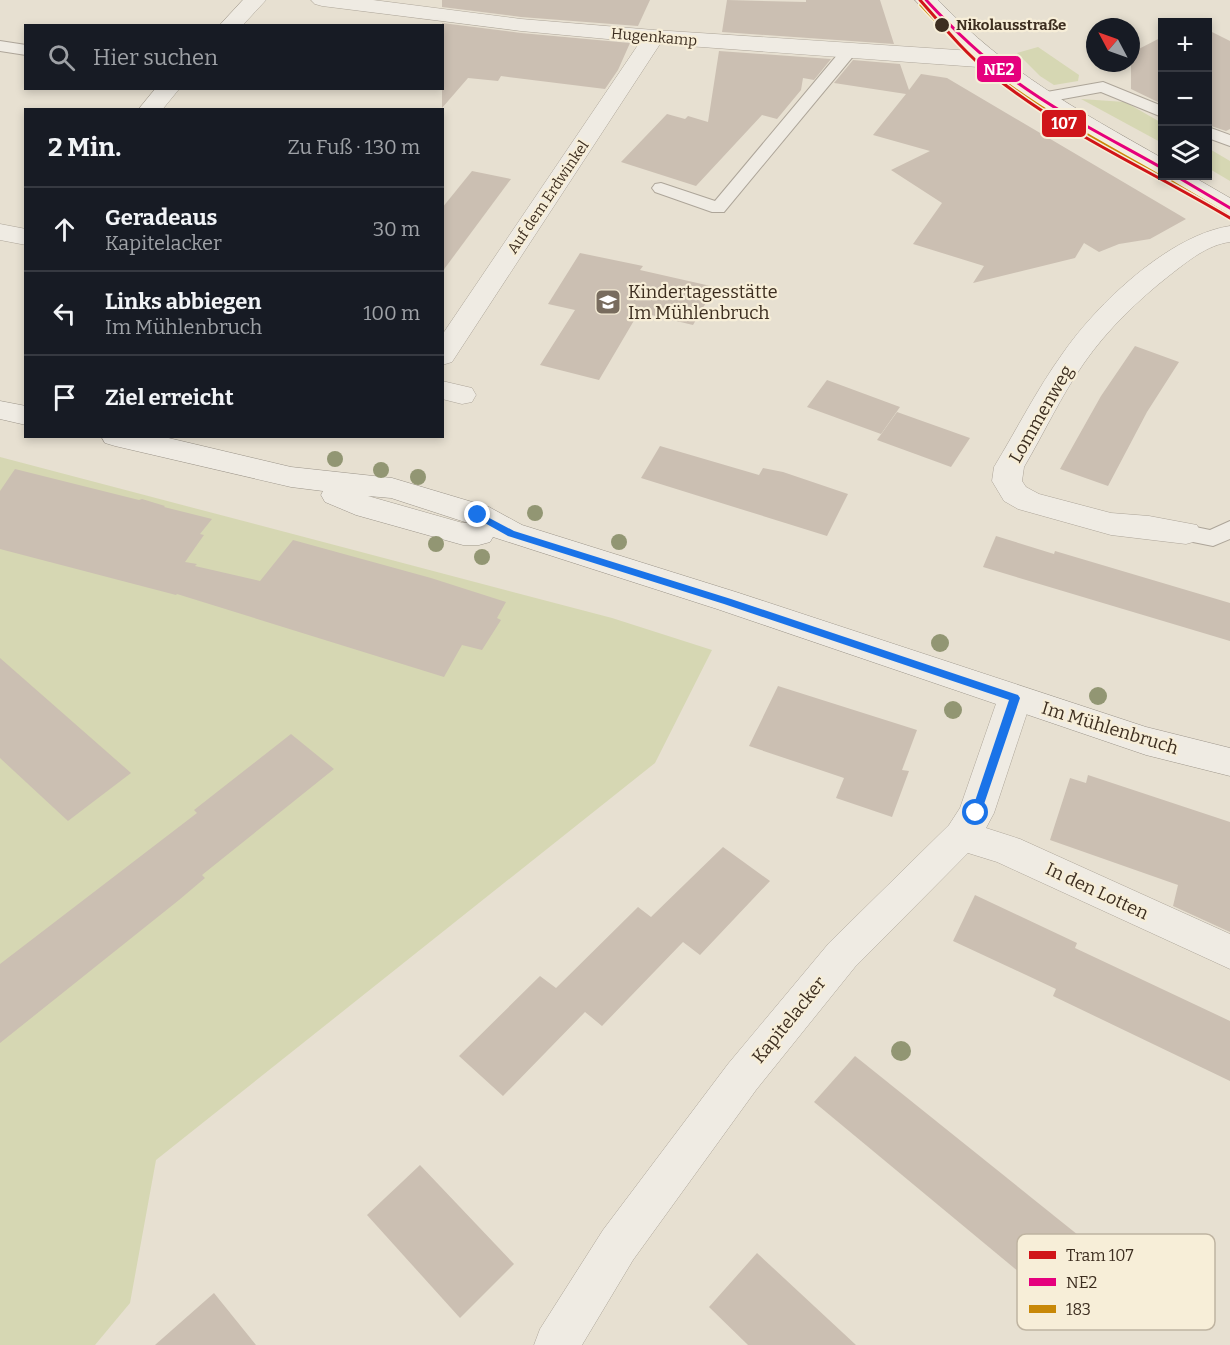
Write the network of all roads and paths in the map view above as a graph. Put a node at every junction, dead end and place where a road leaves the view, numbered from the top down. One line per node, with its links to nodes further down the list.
1 (255, 0): 4 (street)
2 (322, 0): 5 (street, Hugenkamp)
3 (926, 0): 9 (street)
4 (231, 24)
5 (654, 38): 8 (street, Hugenkamp); 23 (street, Auf dem Erdwinkel)
6 (0, 45): 7 (lane)
7 (24, 50)
8 (849, 51): 9 (street, Hugenkamp); 18 (lane)
9 (988, 59): 11 (street)
10 (167, 90): 12 (street)
11 (1041, 98): 13 (lane); 16 (street)
12 (151, 108)
13 (1158, 110)
14 (1212, 134): 15 (lane)
15 (1230, 141)
16 (1158, 166)
17 (1183, 180): 19 (street)
18 (662, 188)
19 (1230, 208)
20 (0, 232): 22 (street)
21 (1230, 234): 28 (street, Lommenweg)
22 (24, 237)
23 (444, 353)
24 (0, 410): 25 (street)
25 (24, 416)
26 (124, 438): 29 (street, Im Mühlenbruch)
27 (1230, 529): 28 (lane)
28 (1186, 533)
29 (1015, 698): 30 (street, Im Mühlenbruch); 31 (street, Kapitelacker)
30 (1230, 762)
31 (962, 836): 32 (street, In den Lotten); 33 (street, Kapitelacker)
32 (1230, 952)
33 (556, 1345)

